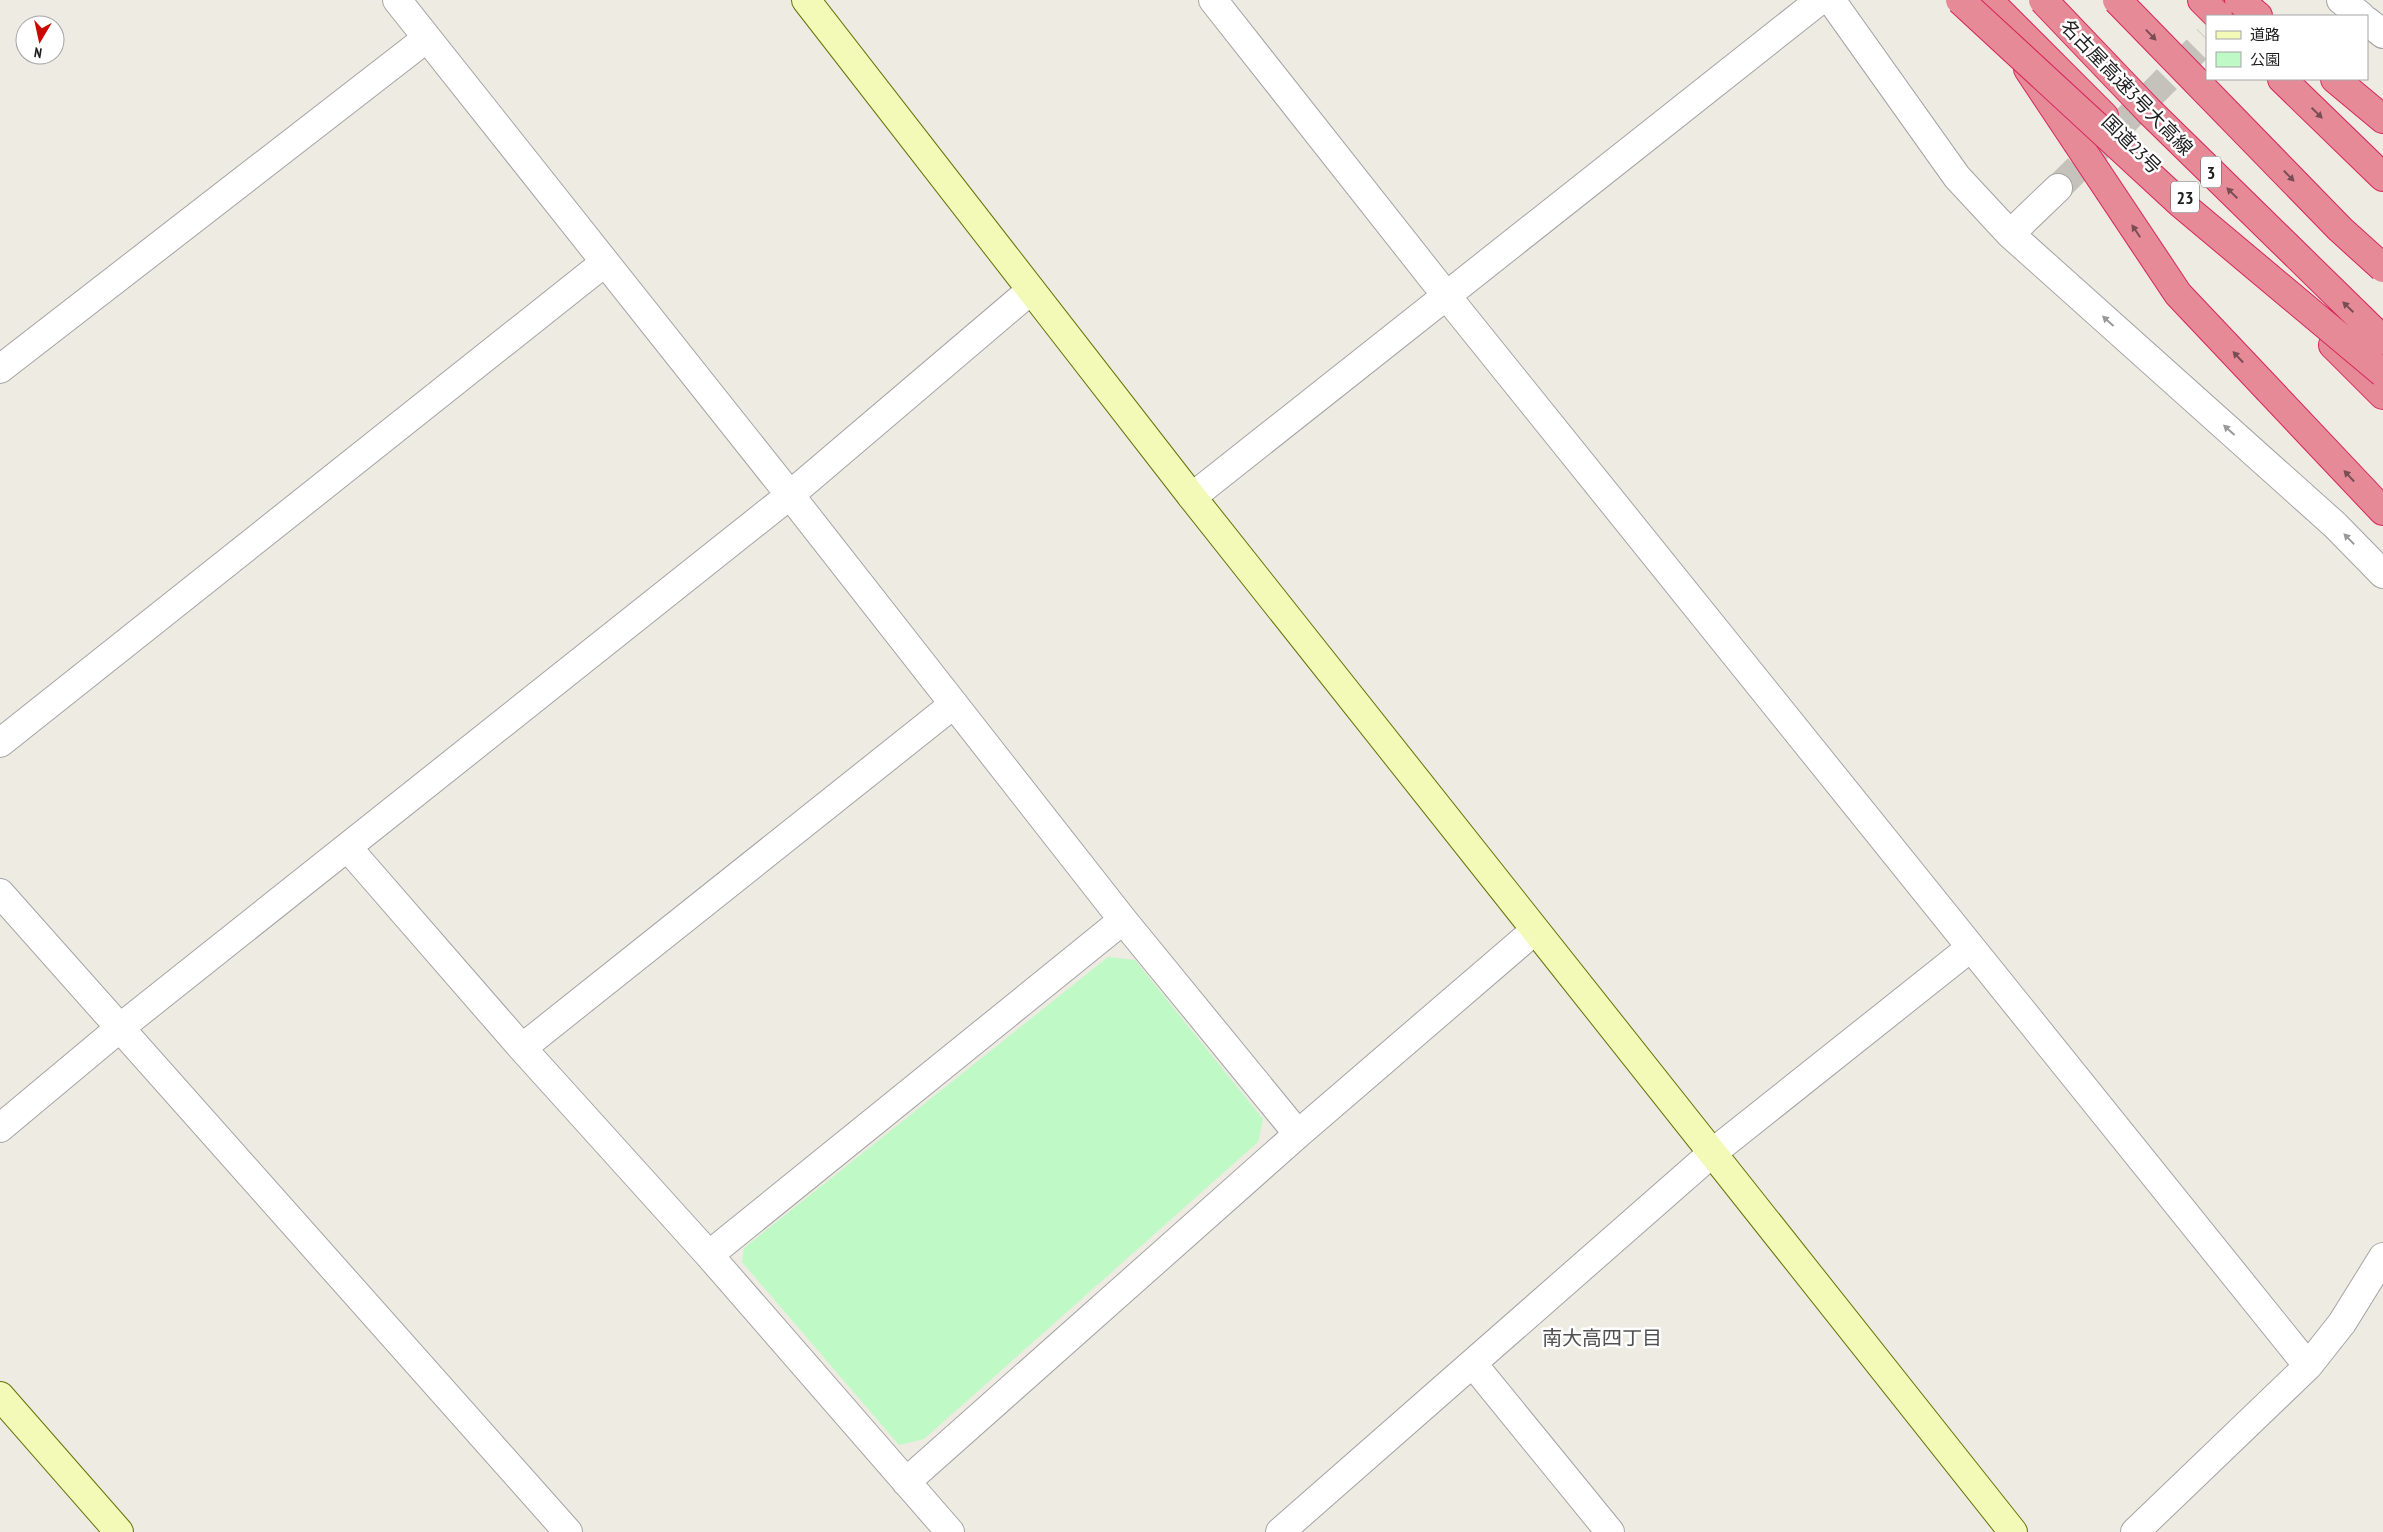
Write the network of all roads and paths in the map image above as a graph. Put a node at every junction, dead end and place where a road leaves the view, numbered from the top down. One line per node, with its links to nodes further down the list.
1 (397, 0): 19 (street)
2 (806, 0): 28 (street)
3 (1213, 0): 29 (street)
4 (1820, 0): 29 (street)
5 (1831, 0): 25 (street)
6 (1960, 0): 32 (highway, bridge)
7 (1981, 0): 36 (highway, one-way to 7)
8 (1988, 0): 33 (highway, 国道23号 / 23)
9 (2043, 0): 30 (highway, 名古屋高速3号大高線 / 3, one-way to 9, bridge)
10 (2117, 0): 27 (highway, one-way to 27, bridge)
11 (2202, 0): 14 (highway)
12 (2238, 0): 15 (highway)
13 (2341, 0): 16 (street)
14 (2217, 15)
15 (2257, 15)
16 (2360, 15)
17 (2368, 22): 18 (street)
18 (2383, 34)
19 (426, 38): 26 (street); 31 (street)
20 (2283, 80): 23 (highway, one-way to 23)
21 (2335, 80): 22 (highway)
22 (2383, 119)
23 (2383, 177)
24 (2058, 188): 25 (street)
25 (2010, 234): 37 (street, one-way to 25)
26 (604, 263): 34 (street); 39 (street)
27 (2383, 268)
28 (1031, 290): 34 (street); 35 (street)
29 (1445, 294): 35 (street); 44 (street)
30 (2383, 340)
31 (0, 369)
32 (2383, 373)
33 (2383, 395)
34 (790, 495): 38 (street); 40 (street)
35 (1192, 496): 43 (street)
36 (2383, 511)
37 (2383, 574)
38 (954, 704): 42 (street); 46 (street)
39 (0, 743)
40 (348, 848): 45 (street); 46 (street)
41 (0, 893): 45 (street)
42 (1123, 920): 48 (street); 50 (street)
43 (1534, 931): 48 (street); 49 (street)
44 (1970, 948): 49 (street); 53 (street)
45 (121, 1027): 47 (street); 57 (street)
46 (522, 1048): 50 (street)
47 (0, 1128)
48 (1298, 1134): 55 (street)
49 (1711, 1154): 52 (street); 61 (street)
50 (709, 1255): 55 (street)
51 (2383, 1257): 53 (street)
52 (1474, 1364): 59 (street); 60 (street)
53 (2308, 1366): 62 (street)
54 (0, 1396): 56 (street)
55 (906, 1482): 58 (street)
56 (119, 1532)
57 (568, 1532)
58 (950, 1532)
59 (1280, 1532)
60 (1610, 1532)
61 (2013, 1532)
62 (2135, 1532)

